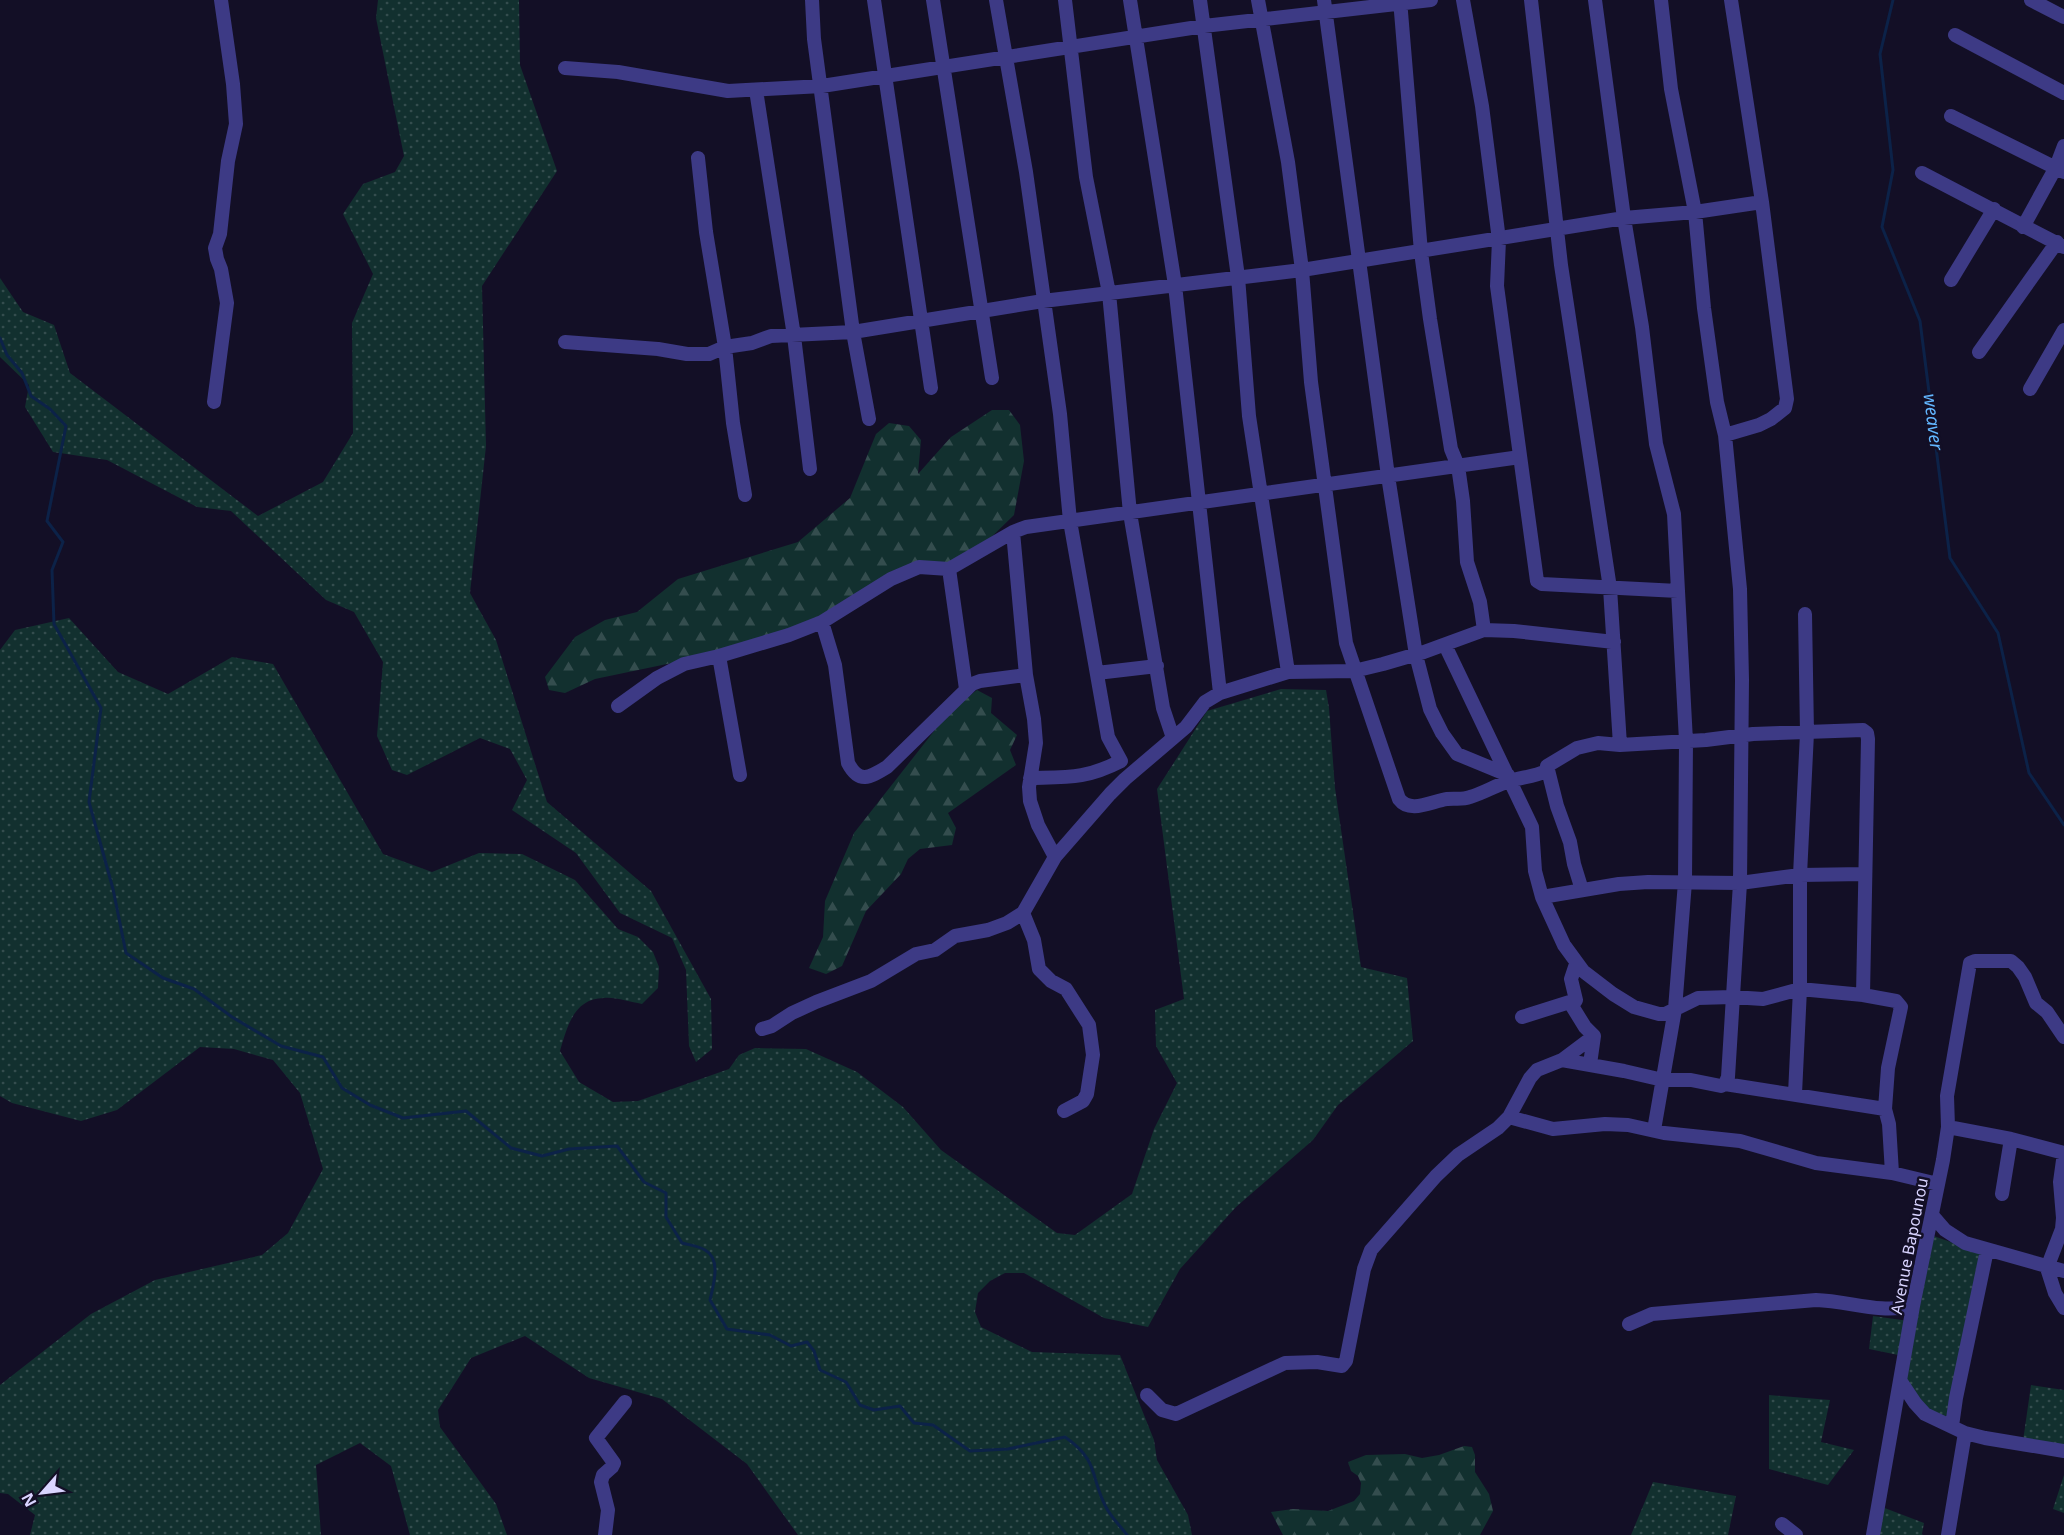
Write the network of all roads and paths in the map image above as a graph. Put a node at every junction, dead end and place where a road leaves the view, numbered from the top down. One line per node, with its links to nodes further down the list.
1 (221, 0): 64 (street)
2 (812, 0): 29 (street)
3 (874, 0): 28 (street)
4 (933, 0): 27 (street)
5 (996, 0): 25 (street)
6 (1065, 0): 24 (street)
7 (1130, 0): 23 (street)
8 (1200, 0): 21 (street)
9 (1258, 0): 20 (street)
10 (1431, 0): 17 (street)
11 (1463, 0): 43 (street)
12 (1532, 0): 42 (street)
13 (1595, 0): 40 (street)
14 (1661, 0): 39 (street)
15 (1731, 0): 37 (street)
16 (2031, 0): 19 (street)
17 (1400, 1): 18 (street); 45 (street)
18 (1325, 6): 20 (street); 46 (street)
19 (2064, 17)
20 (1261, 21): 21 (street); 47 (street)
21 (1204, 26): 23 (street); 48 (street)
22 (1955, 35): 31 (street)
23 (1134, 37): 24 (street); 50 (street)
24 (1072, 46): 25 (street); 51 (street)
25 (1005, 57): 27 (street); 52 (street)
26 (565, 68): 30 (street)
27 (944, 68): 28 (street); 53 (street)
28 (884, 76): 29 (street); 54 (street)
29 (822, 86): 30 (street); 56 (street)
30 (756, 90): 57 (street)
31 (2064, 93)
32 (1951, 116): 35 (street)
33 (2064, 146): 35 (street)
34 (698, 158): 59 (street)
35 (2060, 169): 41 (street)
36 (1922, 173): 38 (street)
37 (1762, 202): 39 (street); 66 (street)
38 (1994, 209): 41 (street); 49 (street)
39 (1695, 212): 40 (street); 66 (street)
40 (1624, 218): 42 (street); 80 (street)
41 (2023, 227): 44 (street)
42 (1557, 230): 43 (street); 79 (street)
43 (1499, 240): 45 (street); 67 (street)
44 (2060, 244): 60 (street)
45 (1421, 252): 46 (street); 68 (street)
46 (1360, 261): 47 (street); 70 (street)
47 (1302, 270): 48 (street); 71 (street)
48 (1238, 277): 50 (street); 72 (street)
49 (1951, 280)
50 (1175, 285): 51 (street); 74 (street)
51 (1109, 293): 52 (street); 75 (street)
52 (1043, 301): 53 (street); 76 (street)
53 (981, 311): 54 (street); 61 (street)
54 (923, 322): 56 (street); 62 (street)
55 (2064, 330): 63 (street)
56 (853, 332): 57 (street); 65 (street)
57 (794, 336): 59 (street); 69 (street)
58 (565, 342): 59 (street)
59 (725, 347): 73 (street)
60 (1979, 351)
61 (992, 378)
62 (931, 388)
63 (2030, 389)
64 (214, 402)
65 (869, 419)
66 (1725, 435): 97 (street)
67 (1520, 457): 68 (street); 79 (street)
68 (1458, 466): 70 (street); 83 (street)
69 (810, 469)
70 (1388, 476): 71 (street); 86 (street)
71 (1324, 485): 72 (street); 89 (street)
72 (1261, 494): 74 (street); 90 (street)
73 (746, 495)
74 (1198, 503): 75 (street); 94 (street)
75 (1130, 513): 76 (street); 88 (street)
76 (1070, 521): 77 (street); 91 (street)
77 (1013, 532): 78 (street); 92 (street)
78 (949, 569): 82 (street); 93 (street)
79 (1610, 588): 80 (street); 84 (street)
80 (1678, 591): 99 (street)
81 (1805, 614): 96 (street)
82 (822, 622): 87 (street); 93 (street)
83 (1484, 630): 84 (street); 85 (street)
84 (1614, 642): 100 (street)
85 (1445, 645): 86 (street); 106 (street)
86 (1416, 655): 89 (street); 106 (street)
87 (719, 656): 95 (street); 104 (street)
88 (1156, 666): 91 (street); 98 (street)
89 (1354, 670): 90 (street); 106 (street)
90 (1288, 672): 94 (street)
91 (1097, 673): 101 (street)
92 (1026, 675): 93 (street); 105 (street)
93 (966, 689)
94 (1220, 693): 98 (street)
95 (618, 706)
96 (1807, 733): 97 (street); 108 (street); 109 (street)
97 (1741, 736): 99 (street); 111 (street)
98 (1173, 738): 103 (street)
99 (1686, 741): 100 (street); 110 (street)
100 (1620, 745): 102 (street)
101 (1121, 760): 103 (street); 105 (street)
102 (1547, 766): 106 (street); 112 (street)
103 (1130, 774): 107 (street)
104 (740, 775)
105 (1030, 778): 107 (street)
106 (1509, 778): 113 (street)
107 (1055, 857): 114 (street)
108 (1865, 874): 109 (street); 117 (street)
109 (1800, 875): 111 (street); 116 (street)
110 (1685, 882): 111 (street); 112 (street); 120 (street)
111 (1740, 883): 118 (street)
112 (1581, 890): 113 (street)
113 (1542, 897): 115 (street)
114 (1023, 913): 122 (street); 131 (street)
115 (1576, 964): 119 (street); 120 (street)
116 (1800, 989): 117 (street); 118 (street); 129 (street)
117 (1863, 994): 130 (street)
118 (1732, 997): 120 (street); 128 (street)
119 (1576, 1000): 121 (street); 123 (street)
120 (1675, 1009): 127 (street)
121 (1522, 1017)
122 (762, 1029)
123 (1594, 1036): 125 (street); 126 (street)
124 (2064, 1037): 133 (street, Avenue Bapounou)
125 (1562, 1060): 126 (street); 132 (street)
126 (1590, 1064): 127 (street)
127 (1663, 1080): 128 (street); 134 (street)
128 (1725, 1084): 129 (street)
129 (1795, 1095): 130 (street)
130 (1885, 1109): 137 (street)
131 (1064, 1111)
132 (1509, 1117): 134 (street); 148 (street)
133 (1948, 1126): 135 (street); 138 (street, Avenue Bapounou)
134 (1654, 1130): 137 (street)
135 (2011, 1138): 136 (street); 139 (street)
136 (2064, 1153): 142 (street)
137 (1892, 1173): 138 (street)
138 (1938, 1184): 140 (street, Avenue Bapounou)
139 (2002, 1194)
140 (1932, 1215): 141 (street); 144 (street, Avenue Bapounou)
141 (1988, 1250): 142 (street); 152 (street)
142 (2047, 1268): 143 (street); 145 (street)
143 (2064, 1271)
144 (1912, 1306): 146 (street); 147 (street, Avenue Bapounou)
145 (2064, 1308)
146 (1629, 1324)
147 (1901, 1382): 150 (street); 151 (street, Avenue Bapounou)
148 (1147, 1395)
149 (626, 1401): 156 (street)
150 (1925, 1413): 151 (street); 152 (street)
151 (1895, 1414): 158 (street, Avenue Bapounou)
152 (1952, 1426): 153 (street)
153 (1965, 1433): 154 (street); 159 (street)
154 (2064, 1450)
155 (1782, 1524): 157 (street)
156 (605, 1535)
157 (1796, 1535)
158 (1873, 1535)
159 (1948, 1535)

